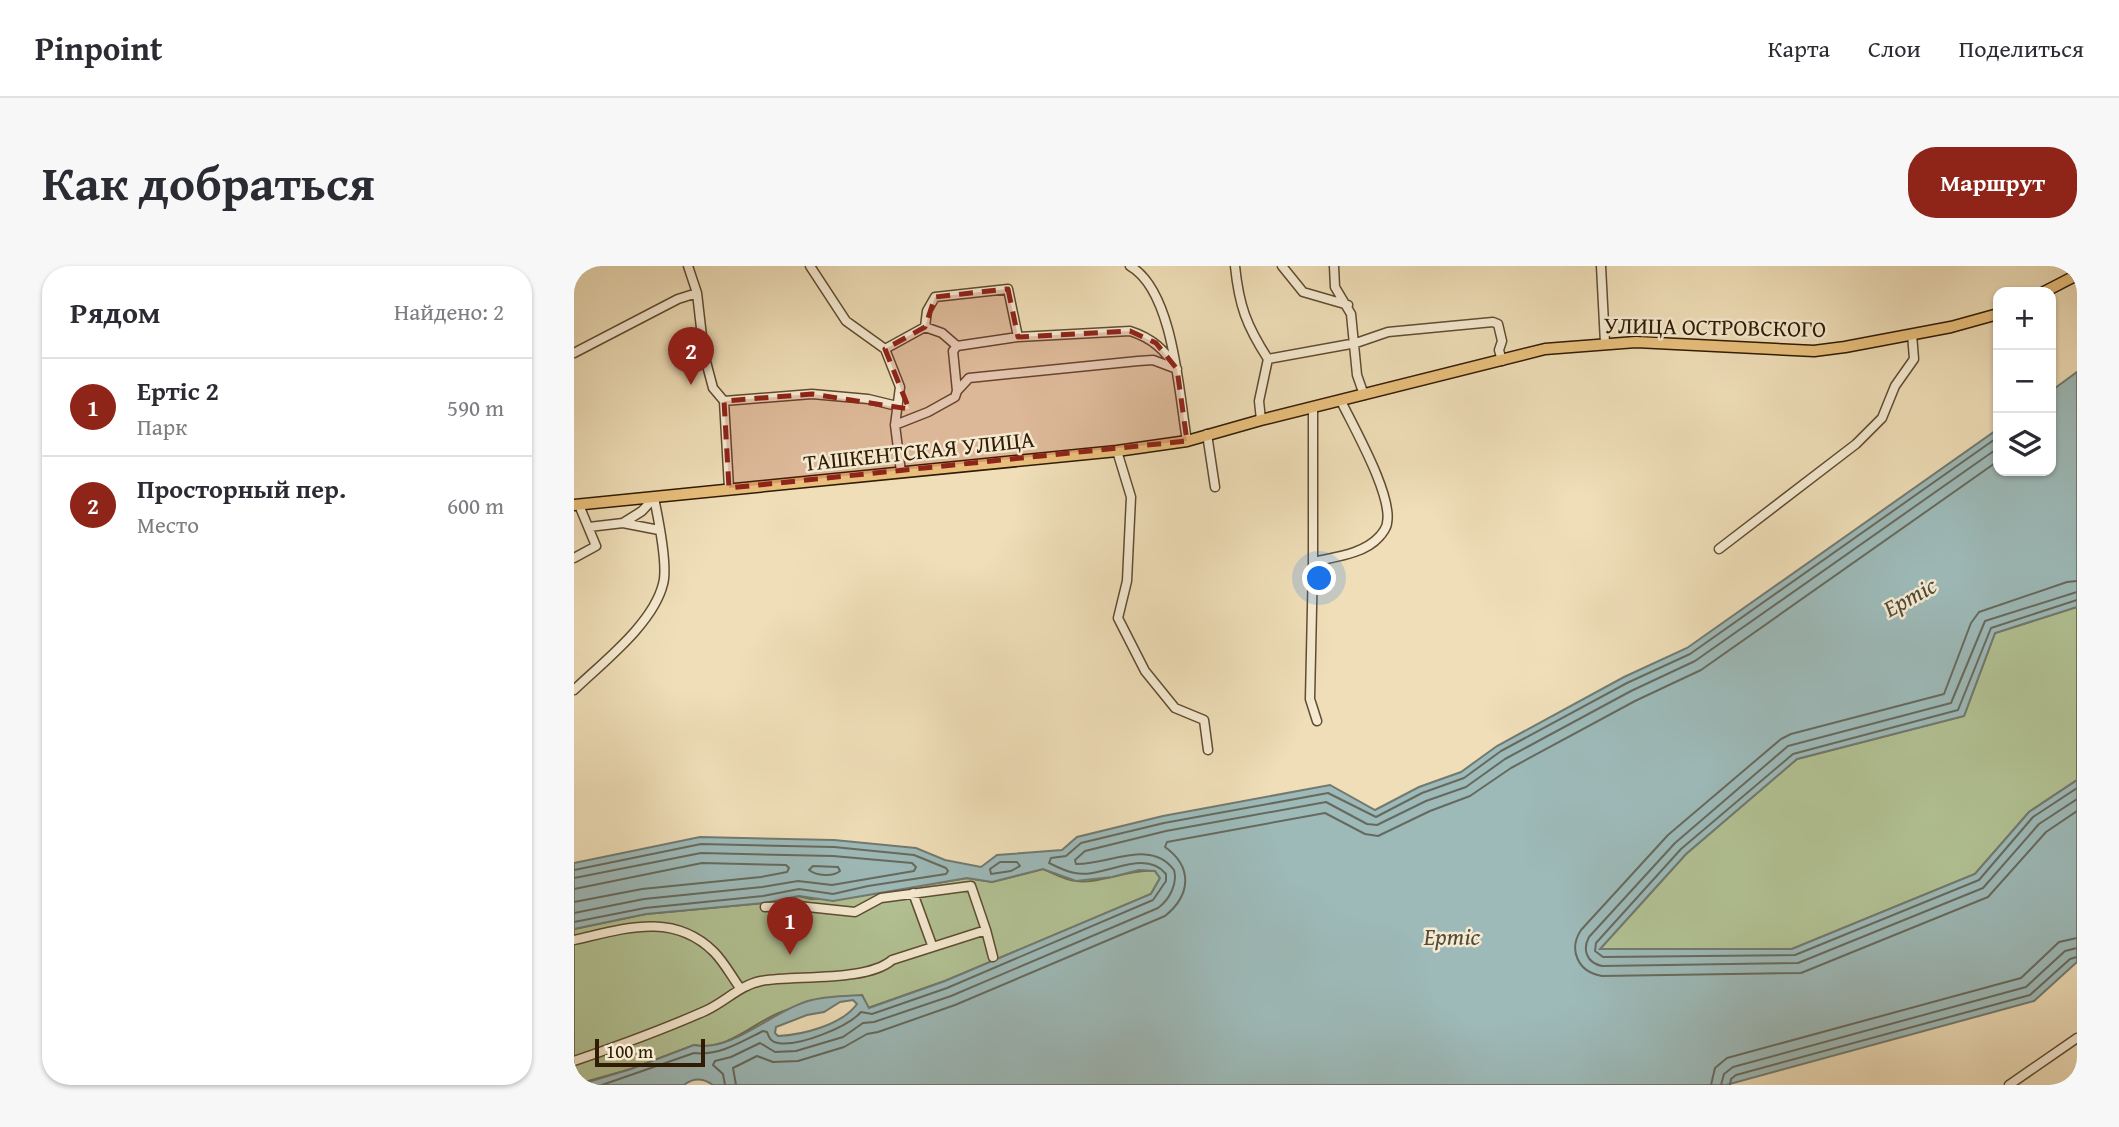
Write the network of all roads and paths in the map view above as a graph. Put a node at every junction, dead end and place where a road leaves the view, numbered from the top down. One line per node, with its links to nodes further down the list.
1 (688, 266): 10 (street)
2 (810, 266): 19 (street)
3 (1130, 266): 23 (street)
4 (1235, 266): 21 (street)
5 (1282, 266): 11 (street)
6 (1334, 266): 11 (street)
7 (1601, 266): 17 (street)
8 (2077, 275): 9 (main road)
9 (2054, 287)
10 (697, 293): 20 (street); 26 (street)
11 (1348, 306): 16 (street)
12 (1993, 315): 14 (main road, УЛИЦА ОСТРОВСКОГО)
13 (925, 327): 15 (street); 18 (street); 19 (street)
14 (1912, 334): 17 (main road, УЛИЦА ОСТРОВСКОГО); 43 (street)
15 (1018, 337): 18 (street); 23 (street)
16 (1356, 343): 21 (street); 22 (street); 25 (street)
17 (1605, 343): 22 (main road, УЛИЦА ОСТРОВСКОГО)
18 (957, 346): 24 (street)
19 (885, 349): 28 (street)
20 (574, 353)
21 (1268, 359): 30 (street)
22 (1502, 361): 25 (main road, УЛИЦА ОСТРОВСКОГО)
23 (1177, 369): 24 (street); 33 (street)
24 (957, 391): 31 (street)
25 (1364, 395): 27 (main road, УЛИЦА ОСТРОВСКОГО)
26 (723, 401): 28 (street); 37 (street)
27 (1340, 401): 29 (main road, УЛИЦА ОСТРОВСКОГО); 45 (street)
28 (897, 406): 31 (street)
29 (1312, 408): 30 (main road, УЛИЦА ОСТРОВСКОГО); 45 (street)
30 (1261, 420): 32 (main road, УЛИЦА ОСТРОВСКОГО)
31 (895, 425): 35 (street)
32 (1208, 434): 33 (main road, УЛИЦА ОСТРОВСКОГО); 36 (street)
33 (1187, 442): 34 (main road, ТАШКЕНТСКАЯ УЛИЦА)
34 (1117, 451): 35 (main road, ТАШКЕНТСКАЯ УЛИЦА); 48 (street)
35 (901, 472): 37 (main road, ТАШКЕНТСКАЯ УЛИЦА)
36 (1214, 487)
37 (729, 488): 38 (main road, ТАШКЕНТСКАЯ УЛИЦА)
38 (654, 498): 39 (main road, ТАШКЕНТСКАЯ УЛИЦА); 40 (street); 42 (street)
39 (576, 505): 41 (street, ТАШКЕНТСКАЯ УЛИЦА)
40 (623, 523): 41 (street); 42 (street)
41 (589, 527): 44 (street)
42 (659, 530): 46 (street)
43 (1719, 549)
44 (574, 558)
45 (1313, 562): 47 (street)
46 (574, 690)
47 (1317, 721)
48 (1208, 750)
49 (913, 893): 50 (street); 51 (street); 53 (street)
50 (765, 907)
51 (986, 930): 53 (street); 54 (street)
52 (574, 940): 55 (street)
53 (932, 946): 55 (street)
54 (993, 957)
55 (740, 988): 57 (street)
56 (2077, 1038): 58 (street)
57 (574, 1061)
58 (2009, 1085)

